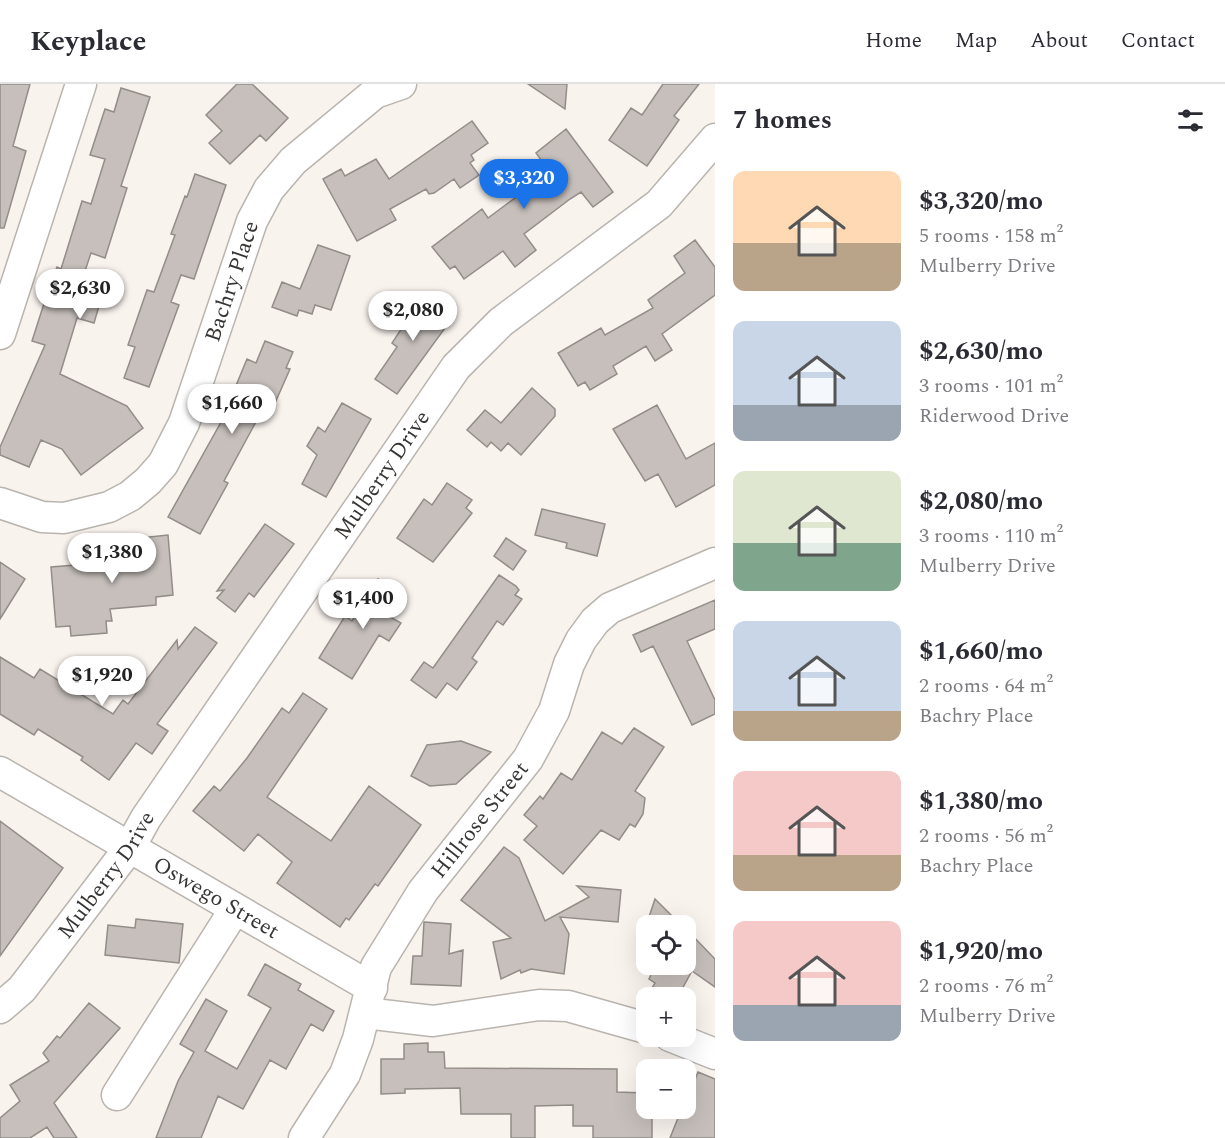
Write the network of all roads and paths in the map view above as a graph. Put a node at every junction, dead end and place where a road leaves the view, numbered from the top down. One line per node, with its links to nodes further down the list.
1 (81, 84): 4 (street)
2 (401, 84): 5 (street, Bachry Place)
3 (715, 139): 8 (street, Mulberry Drive)
4 (0, 334)
5 (0, 503)
6 (715, 563): 10 (street, Hillrose Street)
7 (0, 772): 8 (street, Oswego Street)
8 (130, 847): 9 (street, Oswego Street); 11 (street, Mulberry Drive)
9 (236, 909): 10 (street, Oswego Street); 15 (street)
10 (368, 1001): 12 (street, Oswego Street); 16 (street, Hillrose Street)
11 (0, 1008)
12 (636, 1025)
13 (696, 1046): 14 (street)
14 (715, 1054)
15 (117, 1095)
16 (304, 1138)

